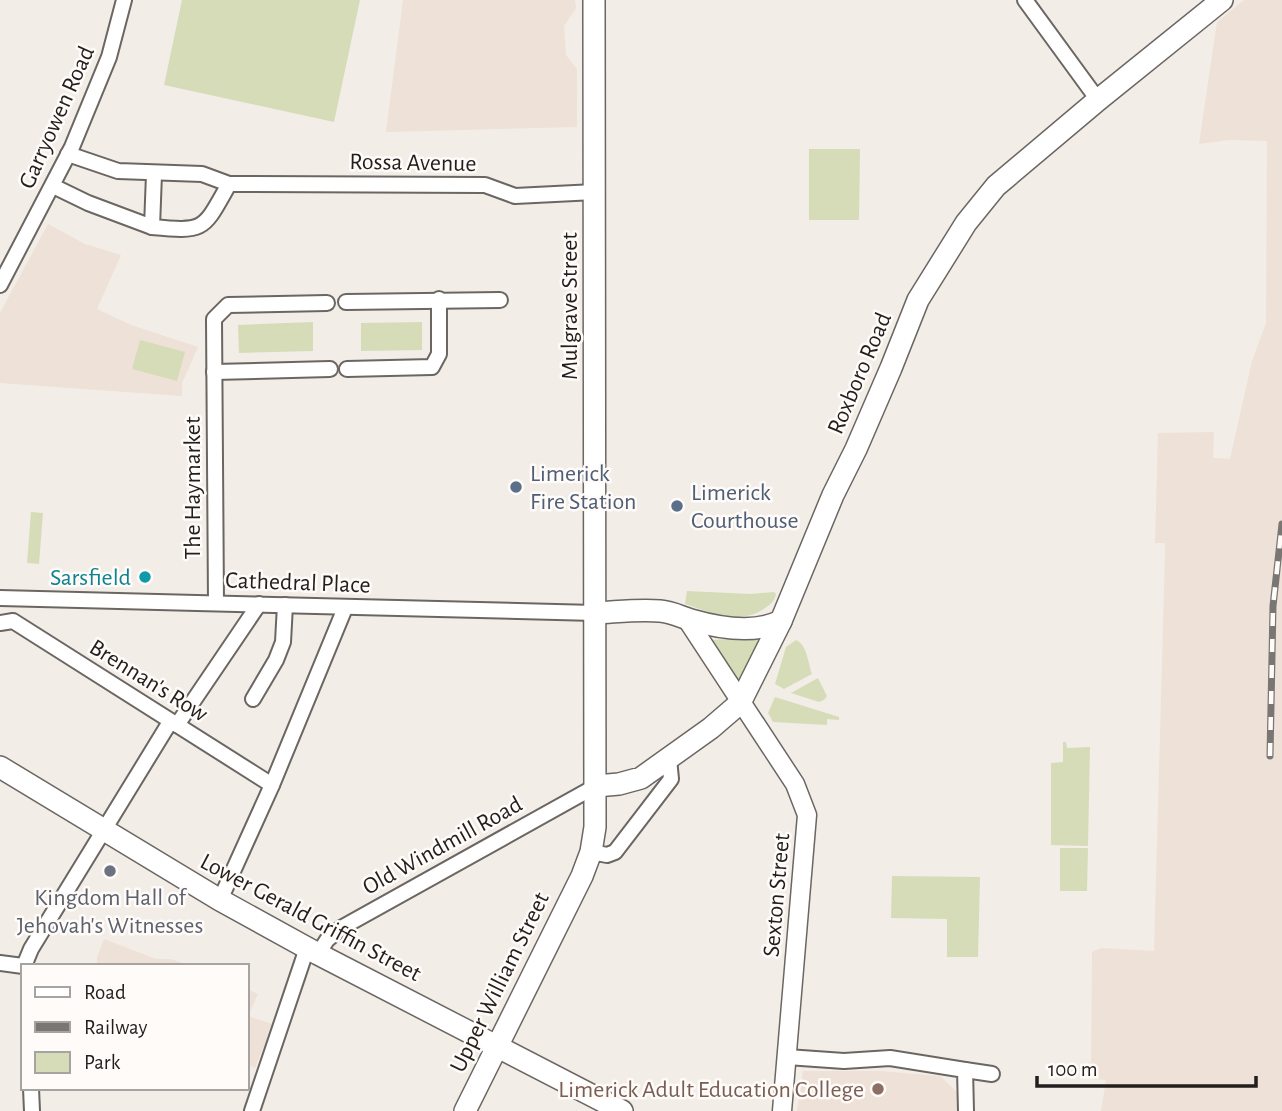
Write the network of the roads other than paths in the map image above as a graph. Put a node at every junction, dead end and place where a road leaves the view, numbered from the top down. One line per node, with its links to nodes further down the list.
1 (124, 0): 6 (street, Garryowen Road)
2 (593, 0): 10 (main road, Mulgrave Street)
3 (1025, 0): 5 (street)
4 (1222, 0): 5 (main road, Roxboro Road)
5 (1098, 100): 27 (main road, Roxboro Road)
6 (68, 154): 7 (street, Rossa Avenue); 9 (street, Garryowen Road)
7 (154, 174): 8 (street, Rossa Avenue); 11 (street)
8 (229, 184): 10 (street, Rossa Avenue); 11 (street)
9 (53, 186): 11 (street); 12 (street, Garryowen Road)
10 (595, 192): 25 (main road, Mulgrave Street)
11 (152, 227)
12 (0, 285)
13 (439, 299): 14 (street); 15 (street); 18 (street)
14 (500, 300)
15 (346, 302)
16 (327, 303): 19 (street, The Haymarket)
17 (330, 369): 19 (street)
18 (347, 369)
19 (214, 372): 21 (street, The Haymarket)
20 (0, 598): 21 (street, Cathedral Place)
21 (216, 603): 22 (street, Cathedral Place)
22 (259, 604): 23 (street, Cathedral Place); 31 (street)
23 (285, 605): 24 (street, Cathedral Place); 29 (street)
24 (345, 607): 25 (street, Cathedral Place); 34 (street)
25 (595, 613): 26 (main road); 35 (main road, Mulgrave Street)
26 (685, 618): 27 (main road); 30 (street, Sexton Street)
27 (781, 621): 30 (main road, Roxboro Road)
28 (0, 623): 31 (street, Brennan's Row)
29 (253, 699)
30 (740, 703): 32 (main road, Roxboro Road); 44 (street, Sexton Street)
31 (174, 724): 34 (street, Brennan's Row); 36 (street)
32 (669, 759): 35 (main road, Roxboro Road); 37 (street)
33 (0, 767): 36 (main road, Lower Gerald Griffin Street)
34 (272, 785): 38 (street)
35 (596, 786): 37 (main road, Upper William Street); 39 (street, Old Windmill Road)
36 (103, 831): 38 (main road, Lower Gerald Griffin Street); 41 (street)
37 (591, 852): 43 (main road, Upper William Street)
38 (220, 900): 39 (main road, Lower Gerald Griffin Street)
39 (313, 951): 43 (main road, Lower Gerald Griffin Street); 49 (street)
40 (0, 963): 42 (street)
41 (24, 964)
42 (21, 966)
43 (496, 1045): 50 (main road, Upper William Street); 51 (main road, Lower Gerald Griffin Street)
44 (787, 1057): 45 (street); 52 (street, Sexton Street)
45 (964, 1070): 46 (street); 53 (street)
46 (992, 1074)
47 (31, 1090): 48 (street)
48 (32, 1111)
49 (252, 1111)
50 (465, 1111)
51 (622, 1111)
52 (782, 1111)
53 (966, 1111)

